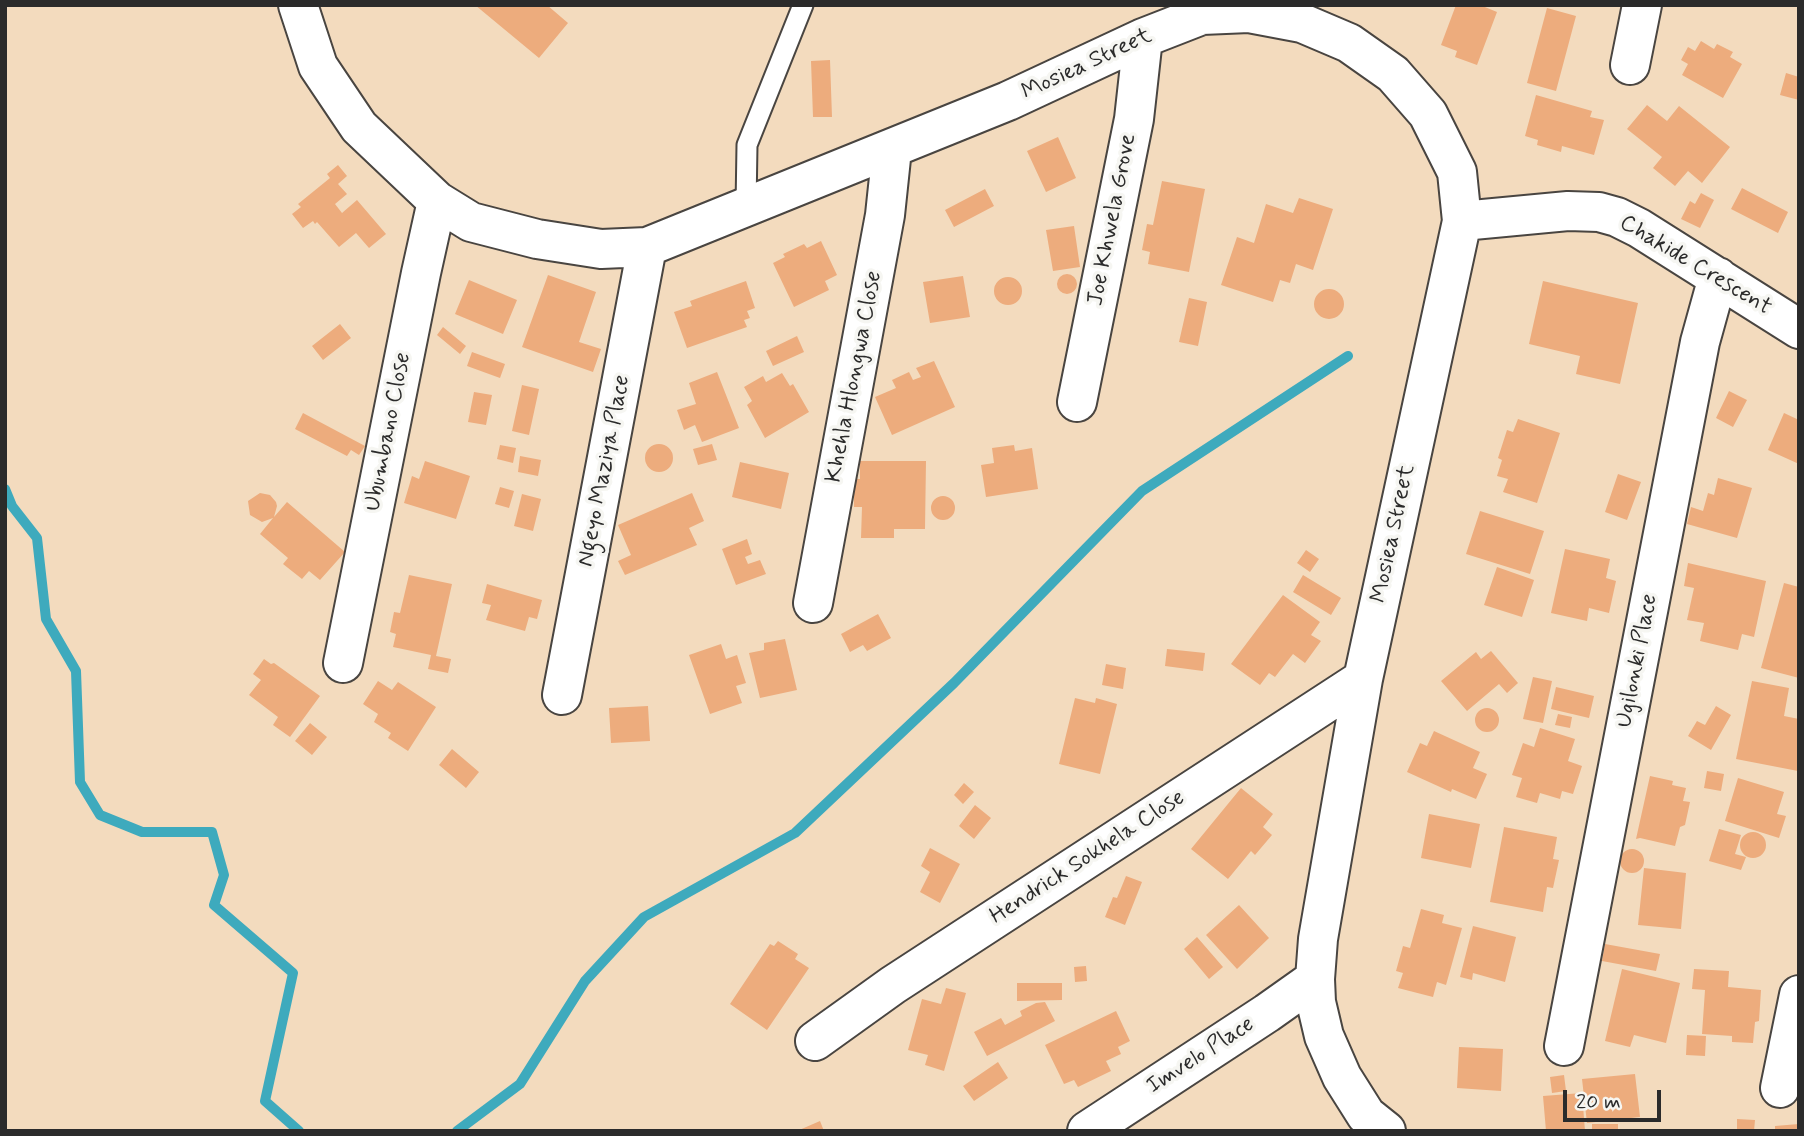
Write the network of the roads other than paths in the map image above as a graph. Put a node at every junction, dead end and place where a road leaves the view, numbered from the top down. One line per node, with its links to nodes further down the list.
1 (298, 5): 8 (street, Mosiea Street)
2 (803, 5): 9 (lane)
3 (1642, 5): 6 (street)
4 (1203, 10): 5 (street, Mosiea Street); 10 (street, Mosiea Street)
5 (1143, 38): 7 (street, Mosiea Street); 14 (street, Joe Khwela Grove)
6 (1630, 65)
7 (892, 149): 9 (street, Mosiea Street); 15 (street, Khehla Hlongwa Close)
8 (437, 201): 11 (street, Mosiea Street); 16 (street, Ubumbano Close)
9 (746, 207): 11 (street, Mosiea Street)
10 (1462, 221): 12 (street, Chakide Crescent); 17 (street, Mosiea Street)
11 (648, 247): 18 (street, Ngeyo Maziya Place)
12 (1718, 277): 13 (street, Chakide Crescent); 22 (street, Ugilonki Place)
13 (1799, 330)
14 (1077, 401)
15 (813, 603)
16 (344, 663)
17 (1363, 679): 19 (street, Mosiea Street); 21 (street, Hendrick Sokhela Close)
18 (562, 695)
19 (1315, 979): 24 (street, Imvelo Place); 25 (street, Mosiea Street)
20 (1799, 995): 23 (street)
21 (815, 1041)
22 (1564, 1046)
23 (1780, 1088)
24 (1087, 1131)
25 (1386, 1131)

